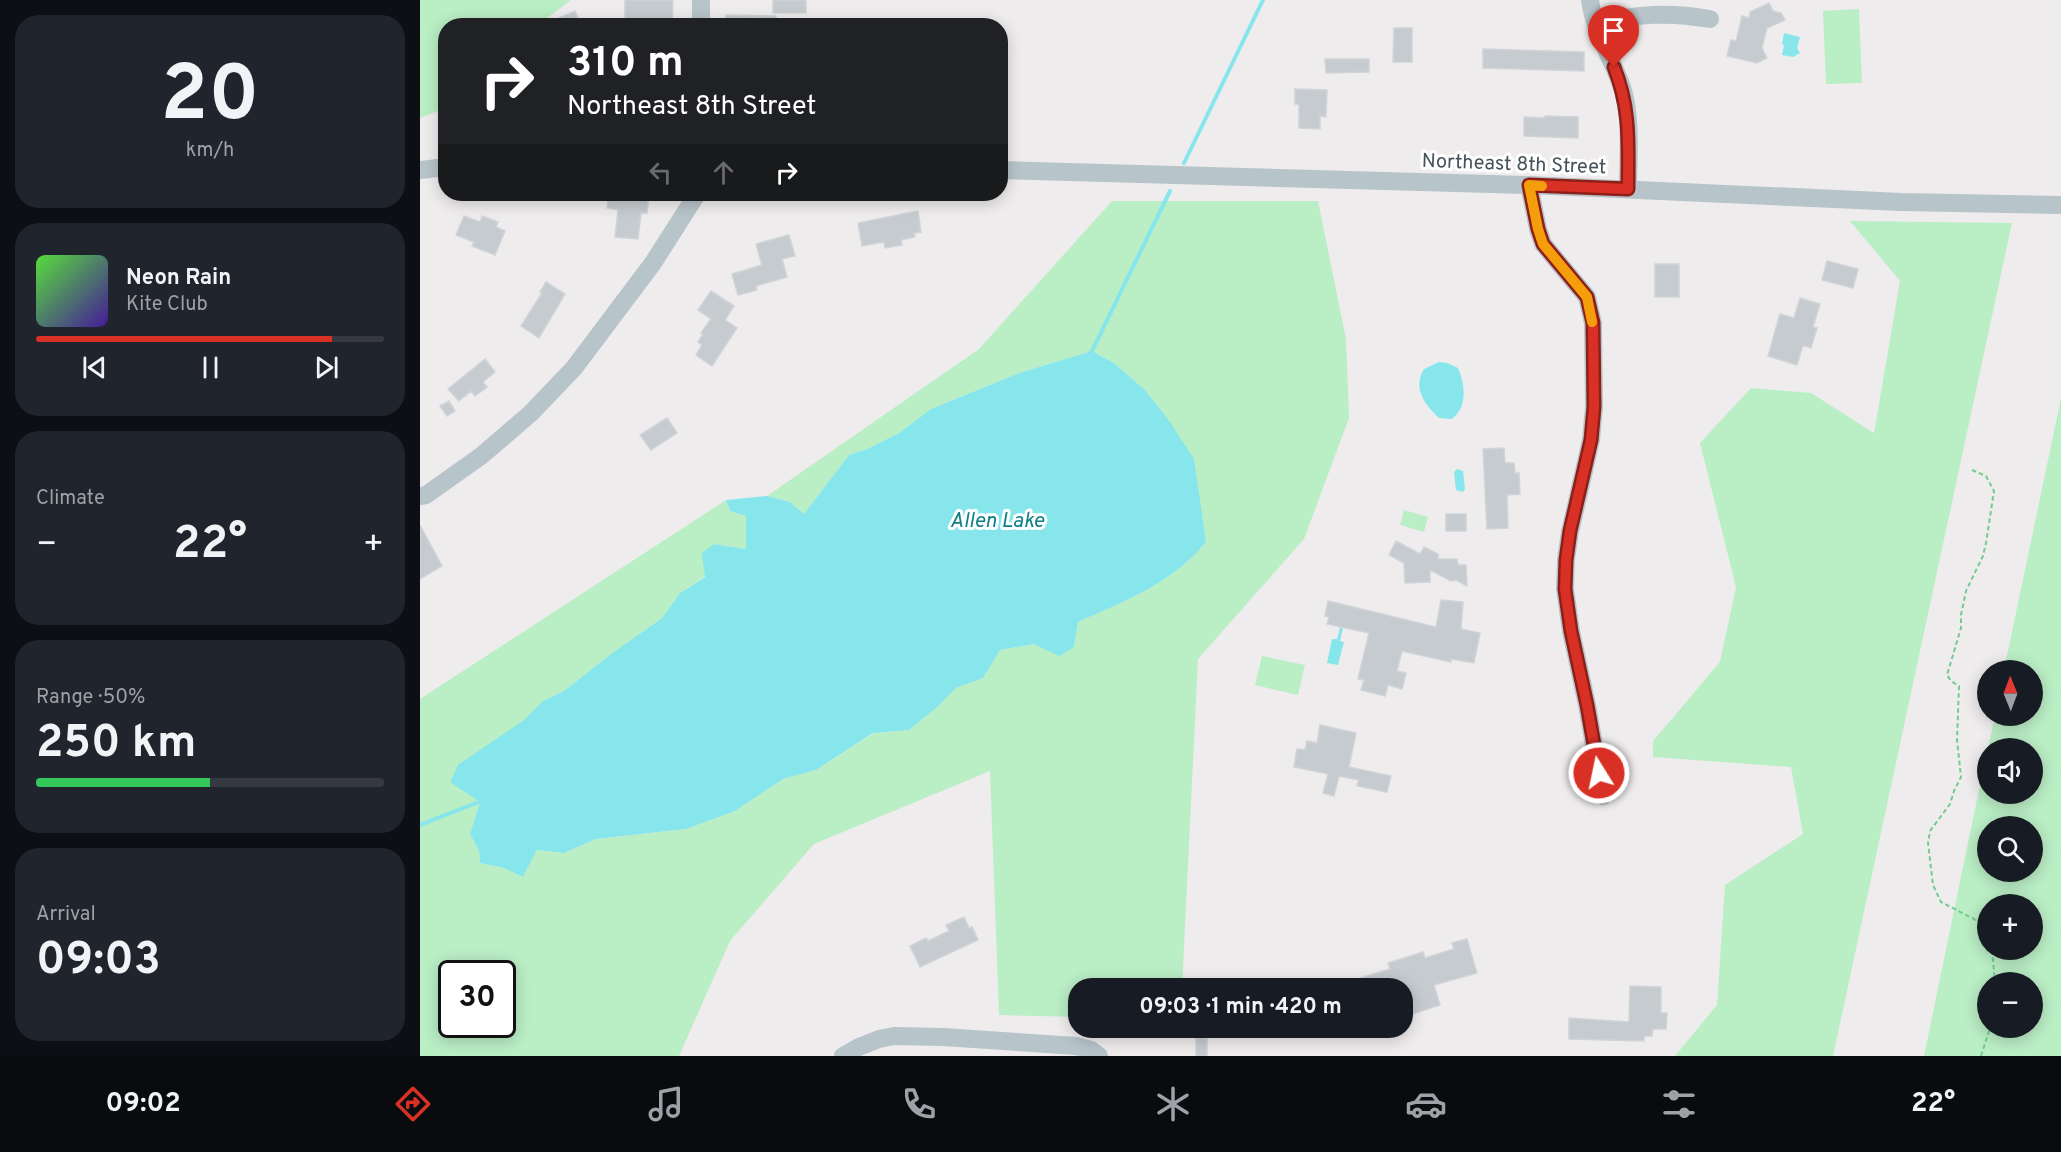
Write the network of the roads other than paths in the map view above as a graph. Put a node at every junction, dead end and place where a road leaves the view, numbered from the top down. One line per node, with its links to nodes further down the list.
1 (701, 0): 3 (street)
2 (1590, 0): 5 (street)
3 (701, 18)
4 (1710, 19): 5 (street)
5 (1596, 25): 12 (street)
6 (420, 156): 7 (street)
7 (438, 157)
8 (438, 167): 9 (street)
9 (420, 170)
10 (1008, 170): 11 (street, Northeast 8th Street)
11 (1529, 185): 12 (street, Northeast 8th Street); 16 (street)
12 (1628, 189): 14 (street, Northeast 8th Street)
13 (693, 201): 15 (street)
14 (2061, 205)
15 (420, 496)
16 (1603, 796)
17 (1095, 1053): 18 (street)
18 (843, 1056)

